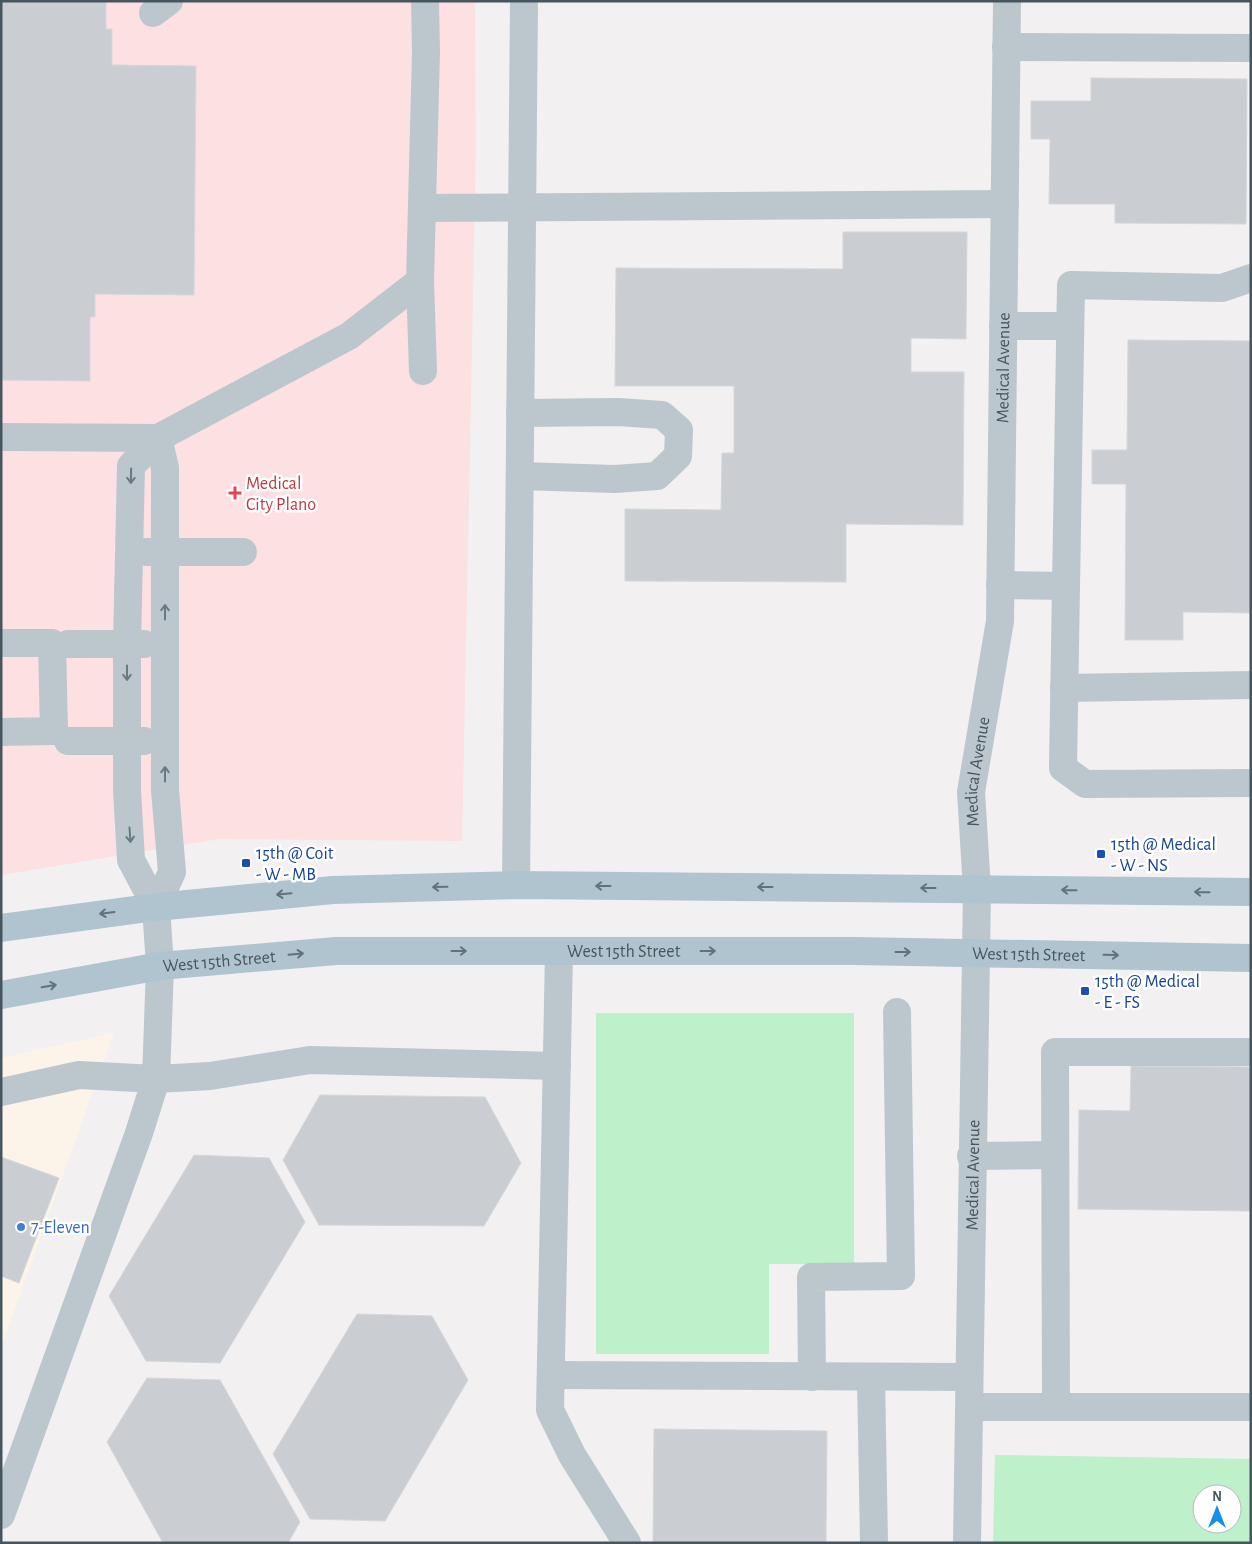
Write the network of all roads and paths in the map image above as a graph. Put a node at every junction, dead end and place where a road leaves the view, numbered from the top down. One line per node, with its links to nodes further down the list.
1 (425, 1): 8 (street)
2 (524, 1): 7 (street)
3 (1007, 1): 4 (street, Medical Avenue)
4 (1006, 47): 5 (street); 6 (street, Medical Avenue)
5 (1251, 48)
6 (1005, 204): 7 (street); 11 (street, Medical Avenue)
7 (521, 206): 8 (street); 14 (street)
8 (422, 208): 10 (street)
9 (1251, 278): 12 (street)
10 (420, 281): 13 (street); 16 (street)
11 (1003, 326): 12 (street); 21 (street, Medical Avenue)
12 (1070, 326): 22 (street)
13 (423, 371)
14 (520, 413): 17 (street); 17 (street)
15 (8, 435): 16 (street)
16 (158, 438): 18 (street, one-way to 18); 19 (street)
17 (520, 476): 34 (street)
18 (130, 551): 19 (street); 25 (street)
19 (165, 552): 20 (street); 26 (street, one-way to 19)
20 (243, 552)
21 (1000, 585): 22 (street); 35 (street, Medical Avenue)
22 (1066, 586): 28 (street)
23 (1, 643): 29 (street)
24 (68, 644): 25 (street)
25 (127, 644): 26 (street); 31 (street, one-way to 31)
26 (165, 644): 32 (street)
27 (1251, 685): 28 (street)
28 (1064, 688): 33 (street)
29 (1, 732)
30 (68, 741): 31 (street)
31 (127, 741): 32 (street); 37 (street, one-way to 37)
32 (165, 741): 37 (street, one-way to 32)
33 (1251, 783)
34 (516, 885): 35 (main road, one-way to 34); 37 (main road, one-way to 37)
35 (977, 889): 36 (main road, one-way to 35); 40 (street, Medical Avenue)
36 (1251, 892)
37 (156, 907): 38 (main road, one-way to 38); 42 (street)
38 (1, 928)
39 (559, 952): 40 (main road, West 15th Street, one-way to 40); 42 (main road, West 15th Street, one-way to 39); 46 (street)
40 (974, 952): 41 (main road, West 15th Street, one-way to 41); 50 (street, Medical Avenue)
41 (1251, 958)
42 (160, 966): 43 (main road, West 15th Street, one-way to 42); 47 (street)
43 (1, 995)
44 (897, 1012): 52 (street)
45 (1251, 1052): 49 (street)
46 (557, 1066): 47 (street); 51 (street)
47 (156, 1079): 48 (street); 58 (street)
48 (1, 1092)
49 (1055, 1155): 50 (street); 55 (street)
50 (972, 1156): 54 (street, Medical Avenue)
51 (552, 1375): 52 (street); 59 (street)
52 (812, 1376): 53 (street)
53 (871, 1376): 54 (street); 60 (street)
54 (968, 1376): 56 (street, Medical Avenue)
55 (1056, 1406): 56 (street); 57 (street)
56 (970, 1407): 61 (street, Medical Avenue)
57 (1251, 1407)
58 (1, 1516)
59 (627, 1543)
60 (874, 1543)
61 (967, 1543)

